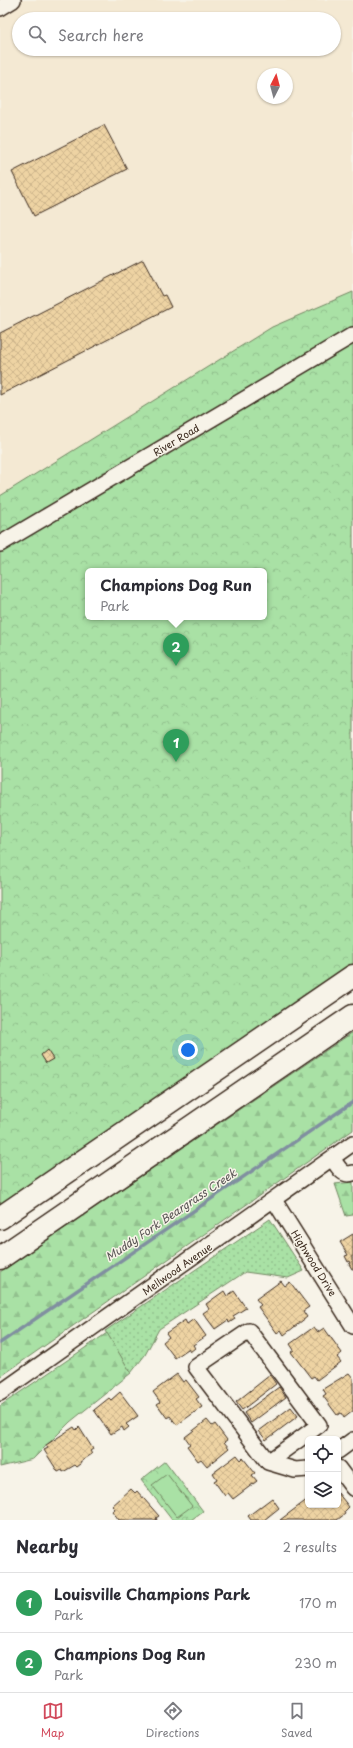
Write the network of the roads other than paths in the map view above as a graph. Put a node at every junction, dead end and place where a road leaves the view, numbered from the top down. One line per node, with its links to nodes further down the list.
1 (12, 0): 2 (street)
2 (0, 8)
3 (353, 335): 4 (street, River Road)
4 (0, 544)
5 (353, 976): 11 (highway)
6 (353, 1016): 12 (highway)
7 (353, 1143): 8 (street, Mellwood Avenue)
8 (332, 1158): 9 (street); 10 (street, Mellwood Avenue)
9 (353, 1173)
10 (274, 1200): 13 (street, Highwood Drive); 14 (street, Mellwood Avenue)
11 (0, 1218)
12 (0, 1258)
13 (353, 1326)
14 (0, 1393)
15 (353, 1440): 16 (street)
16 (341, 1449)
17 (268, 1462): 17 (street); 18 (street)
18 (305, 1469)
19 (341, 1472): 20 (street)
20 (353, 1488)

